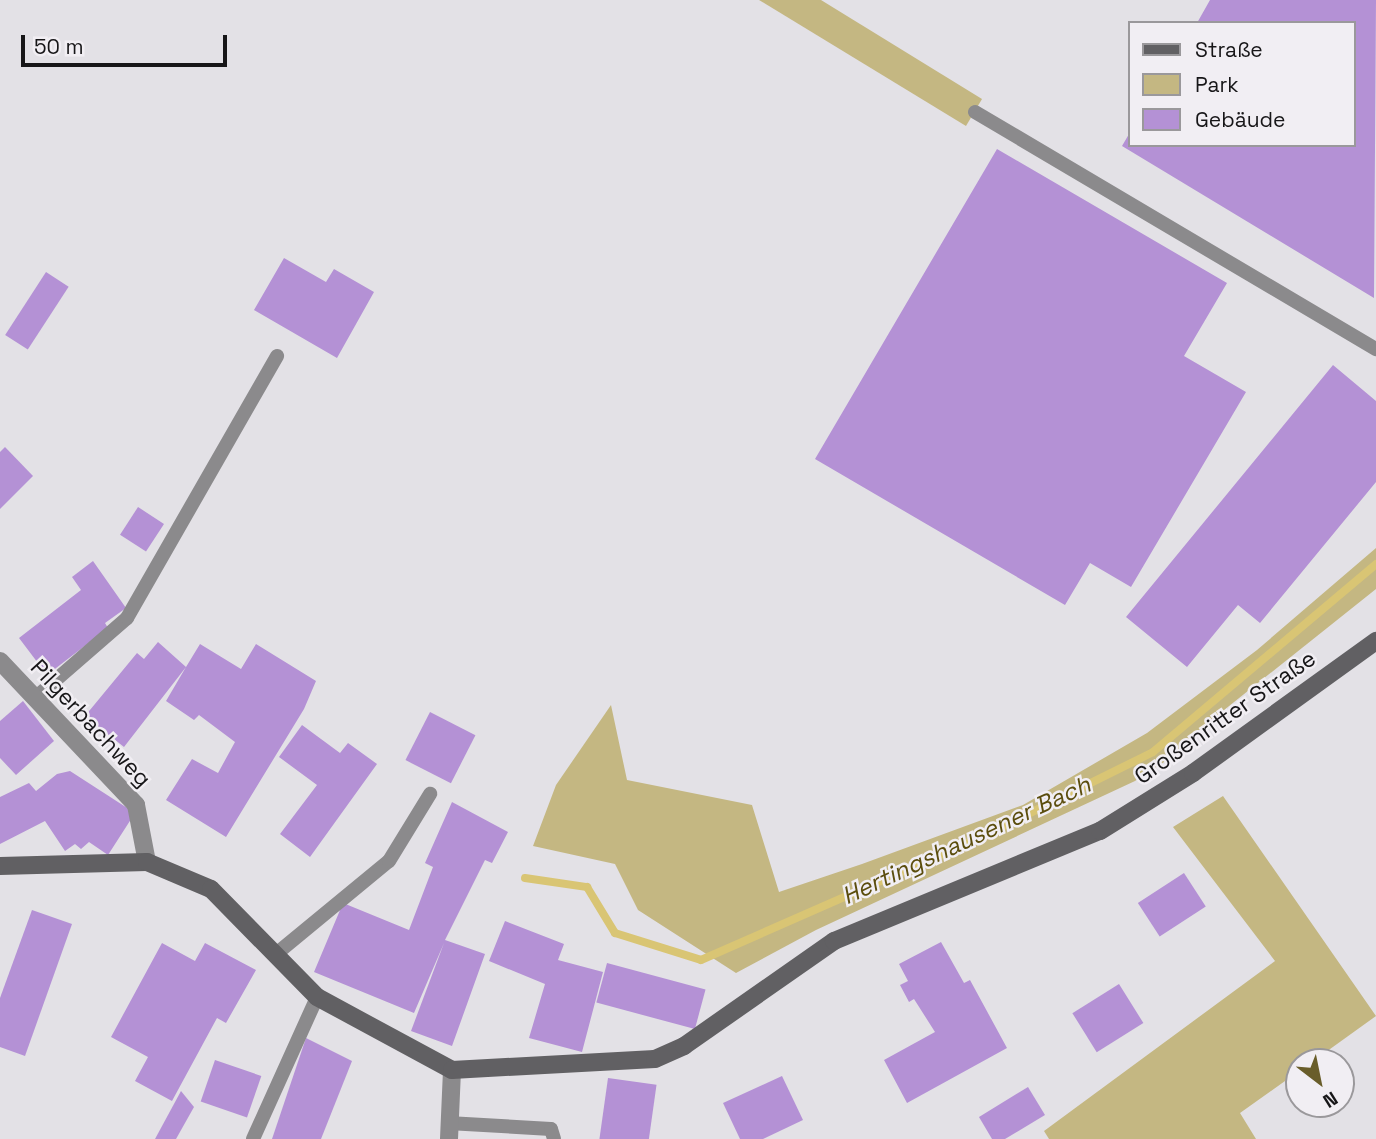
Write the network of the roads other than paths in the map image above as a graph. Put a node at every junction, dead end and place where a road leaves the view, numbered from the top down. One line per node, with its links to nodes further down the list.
1 (975, 112): 2 (lane)
2 (1376, 349)
3 (277, 356): 6 (lane)
4 (1376, 641): 12 (street, Großenritter Straße)
5 (0, 662): 6 (street, Pilgerbachweg)
6 (34, 698): 8 (street, Pilgerbachweg)
7 (430, 794): 10 (lane)
8 (147, 862): 9 (street); 10 (street)
9 (0, 866)
10 (276, 954): 11 (street)
11 (317, 997): 12 (street); 14 (lane)
12 (452, 1070): 13 (street)
13 (448, 1131): 15 (lane)
14 (253, 1139)
15 (554, 1139)

